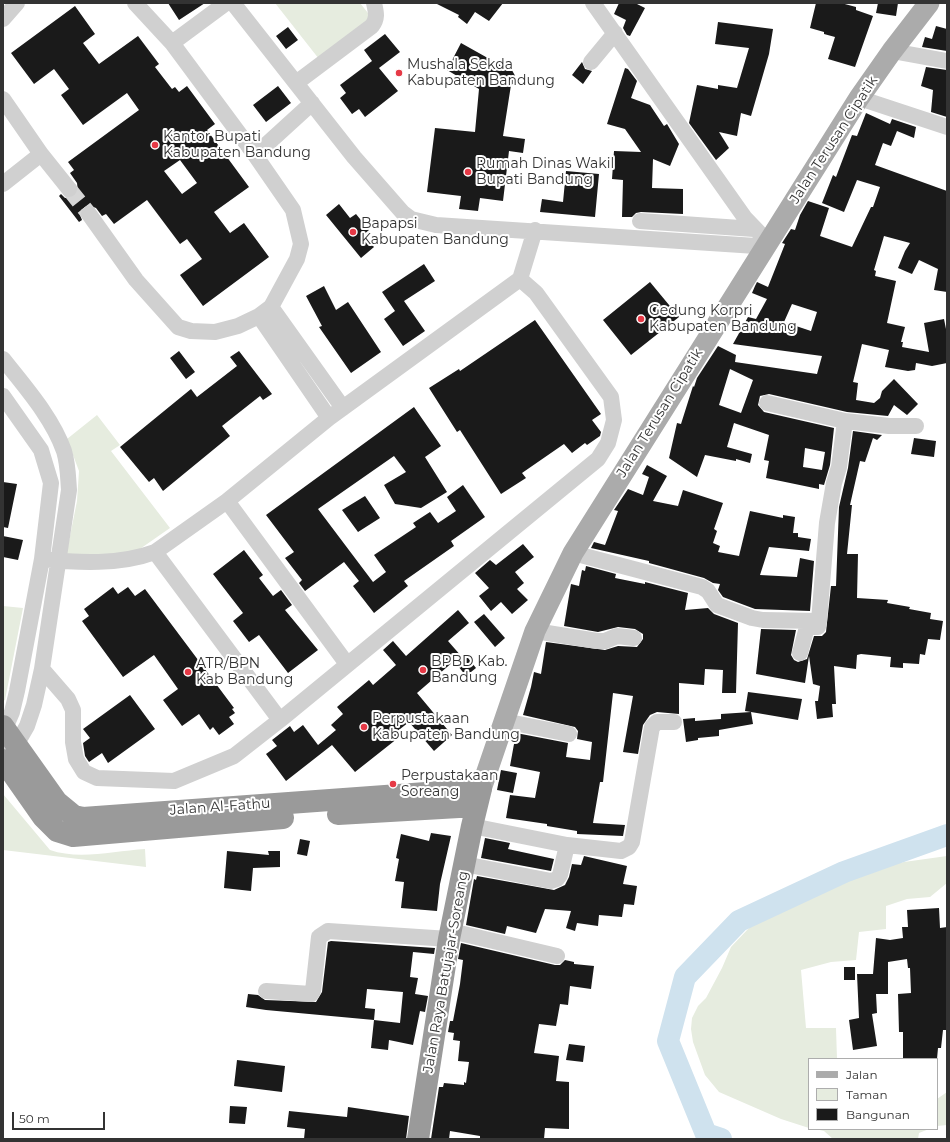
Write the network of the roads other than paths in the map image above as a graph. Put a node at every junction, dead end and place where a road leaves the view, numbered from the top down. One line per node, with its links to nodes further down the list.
1 (17, 3): 8 (street)
2 (135, 3): 10 (street)
3 (226, 3): 10 (street)
4 (233, 3): 14 (street)
5 (374, 3): 14 (street)
6 (593, 3): 9 (street)
7 (929, 3): 11 (main road, Jalan Terusan Cipatik)
8 (3, 19)
9 (615, 33): 13 (street); 26 (street)
10 (172, 43): 20 (street)
11 (892, 51): 12 (street); 15 (main road, Jalan Terusan Cipatik)
12 (947, 61)
13 (591, 62)
14 (296, 83): 17 (street)
15 (859, 98): 18 (street); 26 (main road, Jalan Terusan Cipatik)
16 (3, 99): 19 (street)
17 (312, 103): 20 (street); 25 (street)
18 (947, 127)
19 (41, 154): 21 (street); 22 (street)
20 (255, 155): 28 (street)
21 (3, 184)
22 (68, 189)
23 (89, 214): 28 (street)
24 (640, 221): 26 (street)
25 (535, 230): 26 (street); 27 (street)
26 (762, 240): 38 (main road, Jalan Terusan Cipatik)
27 (520, 279): 32 (street); 45 (street)
28 (265, 312): 32 (street); 33 (street)
29 (3, 359): 40 (street)
30 (3, 396): 39 (street)
31 (767, 403): 34 (street)
32 (343, 408): 33 (street)
33 (329, 418): 36 (street)
34 (845, 422): 35 (street); 41 (street)
35 (916, 426)
36 (227, 501): 37 (street); 45 (street)
37 (155, 552): 40 (street); 47 (street)
38 (573, 553): 41 (street); 42 (main road, Jalan Terusan Cipatik)
39 (42, 559): 40 (street); 51 (street)
40 (58, 561): 46 (street)
41 (819, 621): 44 (street)
42 (535, 631): 43 (street); 48 (main road, Jalan Terusan Cipatik)
43 (634, 638)
44 (800, 653)
45 (347, 664): 47 (street)
46 (42, 669): 47 (street); 51 (street)
47 (280, 720)
48 (504, 721): 50 (street); 52 (main road, Jalan Terusan Cipatik)
49 (674, 722): 53 (street)
50 (569, 734)
51 (6, 742): 52 (highway, Jalan Al-Fathu)
52 (476, 807): 53 (street); 54 (highway, Jalan Raya Batujajar-Soreang)
53 (567, 845): 54 (street)
54 (464, 864): 55 (highway, Jalan Raya Batujajar-Soreang)
55 (450, 935): 56 (street); 57 (street); 58 (highway, Jalan Raya Batujajar-Soreang)
56 (557, 956)
57 (266, 991)
58 (418, 1139)

